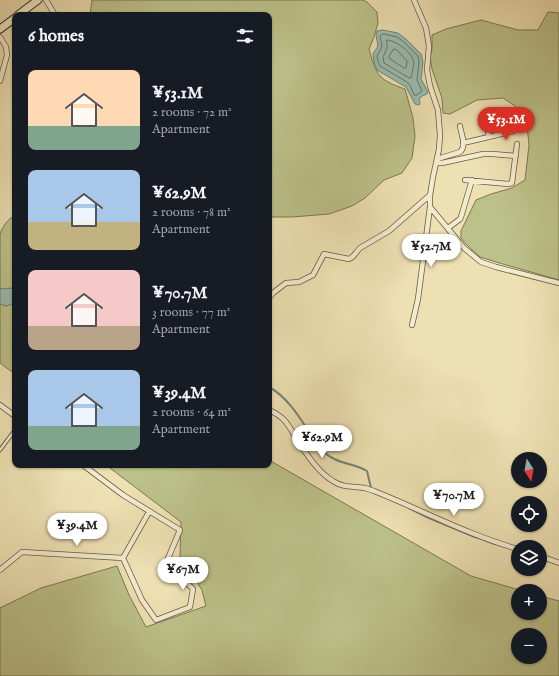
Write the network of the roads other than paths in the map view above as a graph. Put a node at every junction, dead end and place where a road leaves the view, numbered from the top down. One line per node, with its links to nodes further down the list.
1 (38, 0): 4 (main road)
2 (46, 0): 5 (street)
3 (414, 0): 17 (street)
4 (22, 12)
5 (53, 12)
6 (12, 20): 7 (main road)
7 (0, 29)
8 (0, 38): 9 (street)
9 (0, 81)
10 (512, 113): 13 (street)
11 (485, 118): 13 (street)
12 (460, 126): 14 (street)
13 (489, 137): 14 (street)
14 (463, 142): 17 (street)
15 (517, 144): 16 (street)
16 (516, 156): 17 (street); 19 (street)
17 (437, 161): 20 (street)
18 (465, 180): 19 (street)
19 (472, 180): 22 (street)
20 (430, 196): 21 (street); 24 (street)
21 (430, 207): 22 (street); 25 (street)
22 (448, 228): 23 (street)
23 (559, 282)
24 (272, 294)
25 (412, 325)
26 (0, 405): 28 (street)
27 (272, 412): 33 (street)
28 (12, 414)
29 (12, 434): 30 (lane)
30 (0, 450)
31 (87, 468): 32 (street)
32 (150, 512): 34 (street); 34 (street)
33 (511, 547)
34 (122, 558): 37 (street)
35 (547, 559): 36 (street)
36 (559, 563)
37 (0, 570)

